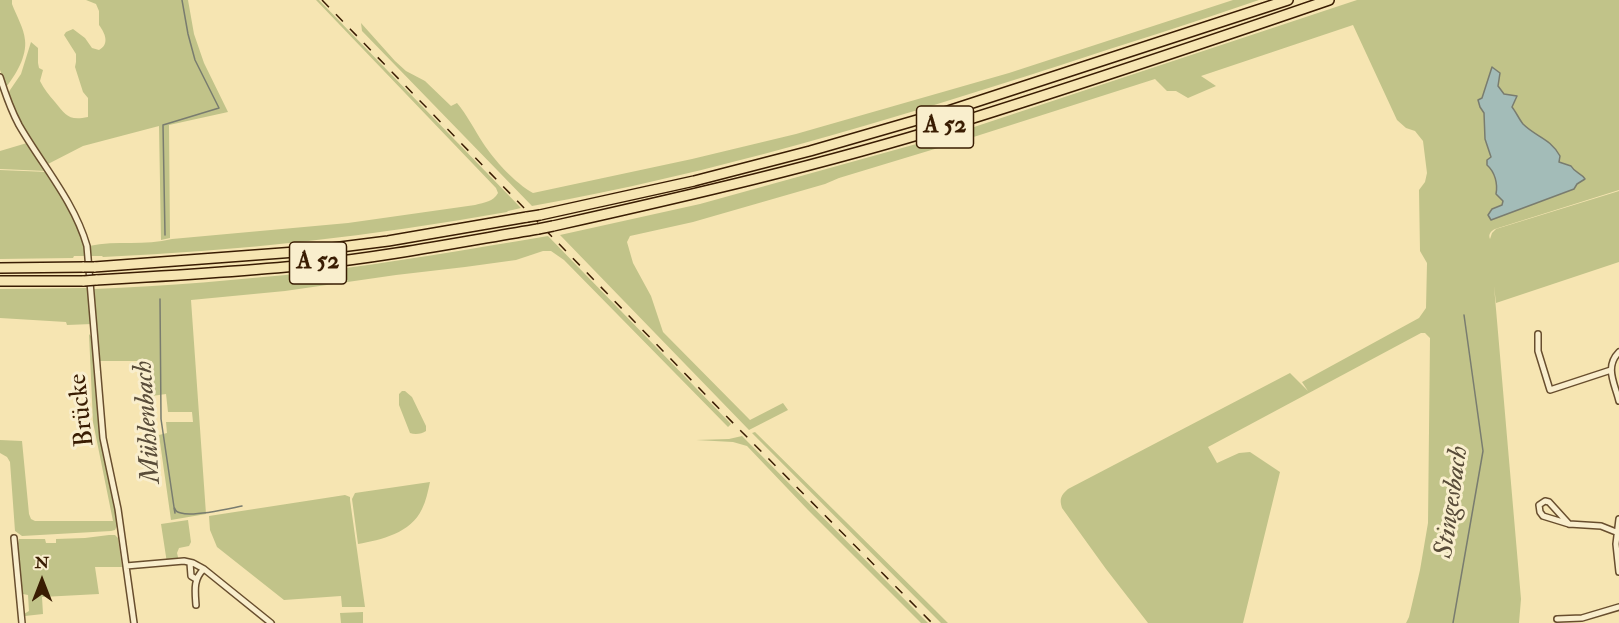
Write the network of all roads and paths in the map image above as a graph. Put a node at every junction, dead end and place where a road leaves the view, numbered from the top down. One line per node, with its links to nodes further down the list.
1 (1288, 0): 4 (highway, A 52, bridge)
2 (1329, 0): 5 (highway, A 52, bridge)
3 (0, 77): 16 (street, Brücke)
4 (0, 268)
5 (0, 281)
6 (1538, 334): 8 (street)
7 (1619, 352): 8 (street)
8 (1611, 370): 9 (street)
9 (1619, 401)
10 (1619, 519): 12 (street)
11 (1569, 524): 11 (street); 12 (street)
12 (1616, 532): 14 (street)
13 (14, 538): 24 (street)
14 (1617, 543): 18 (street)
15 (190, 562): 16 (street); 17 (street); 19 (street)
16 (126, 567): 25 (street, Brücke)
17 (204, 569): 19 (street); 23 (street)
18 (1619, 572)
19 (196, 579): 20 (street)
20 (196, 605)
21 (1619, 607): 22 (street)
22 (1557, 619)
23 (262, 620): 26 (street)
24 (22, 623)
25 (134, 623)
26 (271, 623)

